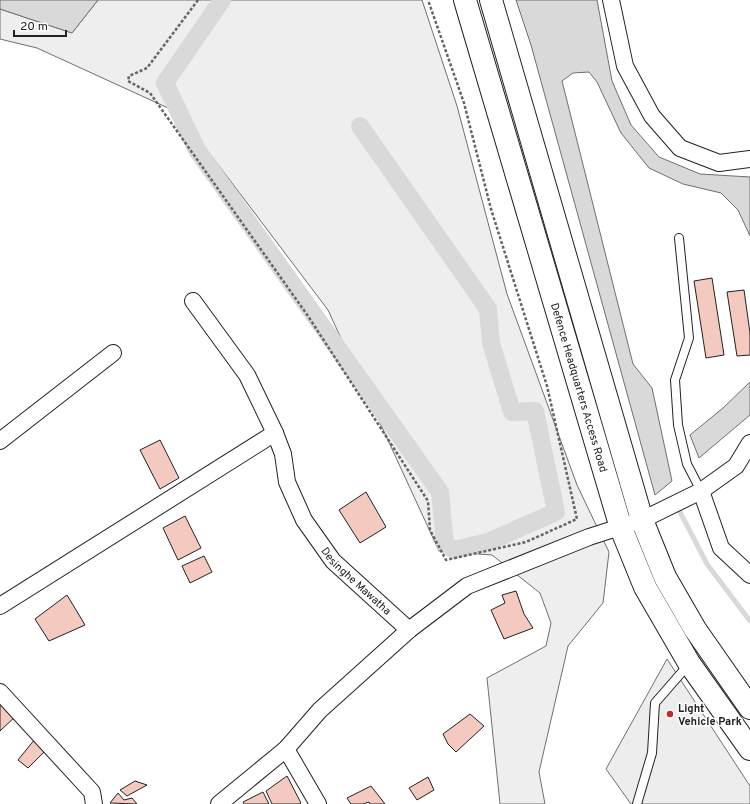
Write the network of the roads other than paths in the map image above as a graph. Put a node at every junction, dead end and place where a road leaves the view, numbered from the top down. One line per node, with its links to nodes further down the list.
1 (464, 0): 13 (main road, Defence Headquarters Access Road)
2 (491, 0): 12 (main road)
3 (611, 0): 4 (street)
4 (750, 159)
5 (679, 238): 11 (lane)
6 (193, 301): 8 (street, Desinghe Mawatha)
7 (113, 353): 9 (street)
8 (275, 433): 15 (street); 16 (street, Desinghe Mawatha)
9 (0, 441)
10 (750, 443): 11 (street)
11 (701, 491): 12 (street); 14 (street)
12 (642, 520): 13 (street); 19 (main road)
13 (621, 528): 16 (street); 17 (main road, Defence Headquarters Access Road)
14 (750, 575)
15 (0, 606)
16 (409, 630): 20 (street)
17 (689, 664): 21 (main road, Defence Headquarters Access Road); 25 (lane)
18 (0, 692): 22 (street)
19 (750, 708)
20 (286, 749): 23 (street); 24 (street)
21 (750, 749)
22 (94, 804)
23 (219, 804)
24 (318, 804)
25 (637, 804)

